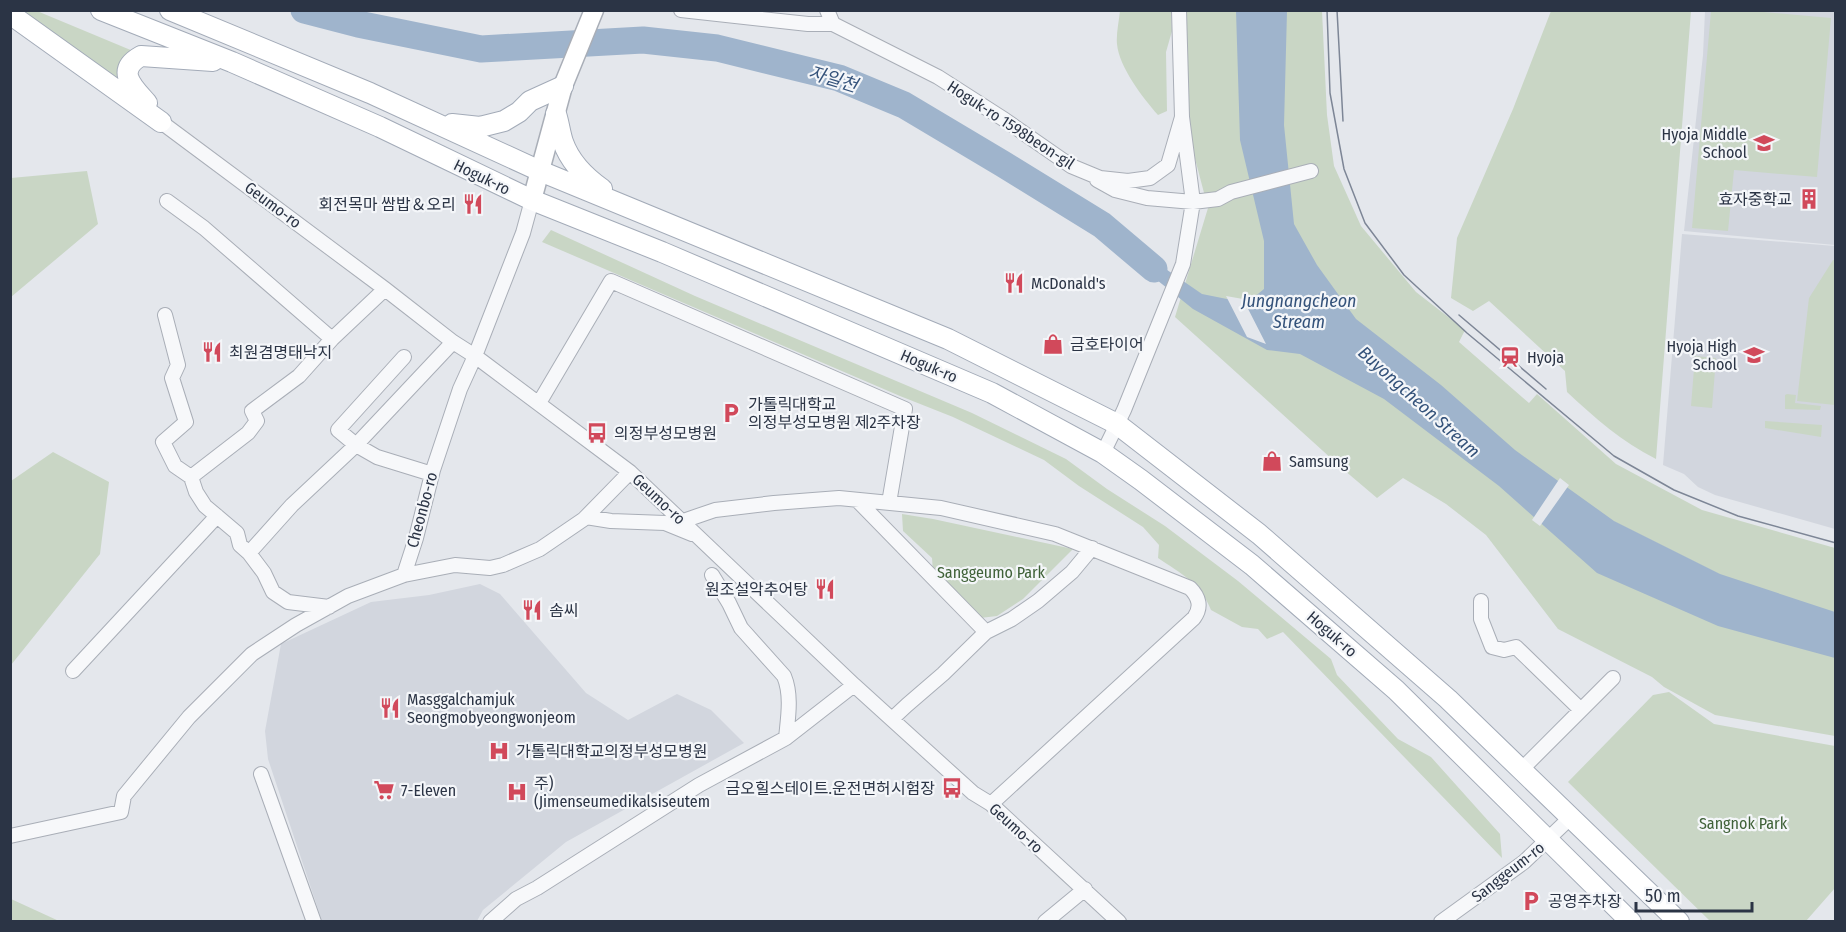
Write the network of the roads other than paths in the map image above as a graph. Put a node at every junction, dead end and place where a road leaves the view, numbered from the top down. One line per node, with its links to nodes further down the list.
1 (101, 10): 9 (main road, Hoguk-ro)
2 (170, 10): 13 (main road, Hoguk-ro)
3 (594, 10): 10 (main road, Cheonbo-ro)
4 (681, 10): 8 (street)
5 (827, 10): 8 (street)
6 (1179, 10): 12 (street)
7 (10, 14): 14 (main road)
8 (832, 24): 15 (street, Hoguk-ro 1598beon-gil)
9 (232, 62): 14 (main road); 18 (main road, Hoguk-ro)
10 (564, 86): 11 (main road, Cheonbo-ro); 13 (main road)
11 (556, 114): 16 (main road, Cheonbo-ro); 21 (main road)
12 (1182, 117): 15 (street, Hoguk-ro 1598beon-gil); 20 (street)
13 (425, 118): 16 (main road, Hoguk-ro)
14 (161, 122): 22 (street, Geumo-ro)
15 (1071, 166): 20 (street)
16 (540, 171): 18 (main road, Cheonbo-ro); 21 (main road, Hoguk-ro)
17 (1311, 171): 20 (street)
18 (532, 200): 26 (street, Cheonbo-ro); 29 (main road, Hoguk-ro)
19 (167, 201): 24 (street)
20 (1193, 202): 31 (street)
21 (624, 205): 28 (main road, Hoguk-ro)
22 (385, 289): 24 (street); 25 (street, Geumo-ro)
23 (165, 315): 36 (street)
24 (332, 339): 36 (street)
25 (453, 342): 26 (street, Geumo-ro); 32 (street)
26 (475, 356): 30 (street, Geumo-ro); 35 (street, Cheonbo-ro)
27 (404, 357): 32 (street)
28 (1051, 391): 29 (main road); 31 (main road, Hoguk-ro)
29 (992, 393): 33 (main road, Hoguk-ro)
30 (539, 403): 34 (street, Geumo-ro); 38 (street)
31 (1117, 424): 33 (street); 56 (main road, Hoguk-ro)
32 (356, 445): 35 (street); 44 (street)
33 (1102, 453): 61 (main road, Hoguk-ro)
34 (630, 472): 40 (street); 41 (street, Geumo-ro)
35 (432, 474): 45 (street, Cheonbo-ro)
36 (191, 477): 39 (street)
37 (857, 500): 38 (street); 41 (street); 49 (street)
38 (889, 503): 43 (street)
39 (217, 516): 44 (street); 50 (street)
40 (586, 518): 42 (street); 45 (street)
41 (683, 521): 42 (street, Geumo-ro)
42 (700, 538): 52 (street, Geumo-ro)
43 (1092, 548): 49 (street); 58 (street)
44 (249, 553): 48 (street)
45 (404, 575): 48 (street)
46 (712, 575): 55 (street)
47 (1481, 601): 53 (street)
48 (329, 607): 60 (street)
49 (986, 632): 54 (street)
50 (73, 671)
51 (1613, 678): 53 (street)
52 (854, 685): 54 (street, Geumo-ro); 55 (street)
53 (1581, 710): 56 (street)
54 (892, 719): 58 (street, Geumo-ro)
55 (786, 738): 64 (street)
56 (1521, 770): 59 (main road, Hoguk-ro)
57 (261, 774): 63 (street)
58 (991, 804): 62 (street, Geumo-ro)
59 (1571, 818): 61 (street, Sanggeum-ro); 69 (main road, Hoguk-ro)
60 (10, 836)
61 (1549, 840): 67 (street, Sanggeum-ro); 68 (main road, Hoguk-ro)
62 (1085, 889): 65 (street); 66 (street, Geumo-ro)
63 (314, 921)
64 (490, 921)
65 (1045, 921)
66 (1119, 921)
67 (1441, 921)
68 (1631, 921)
69 (1679, 921)

